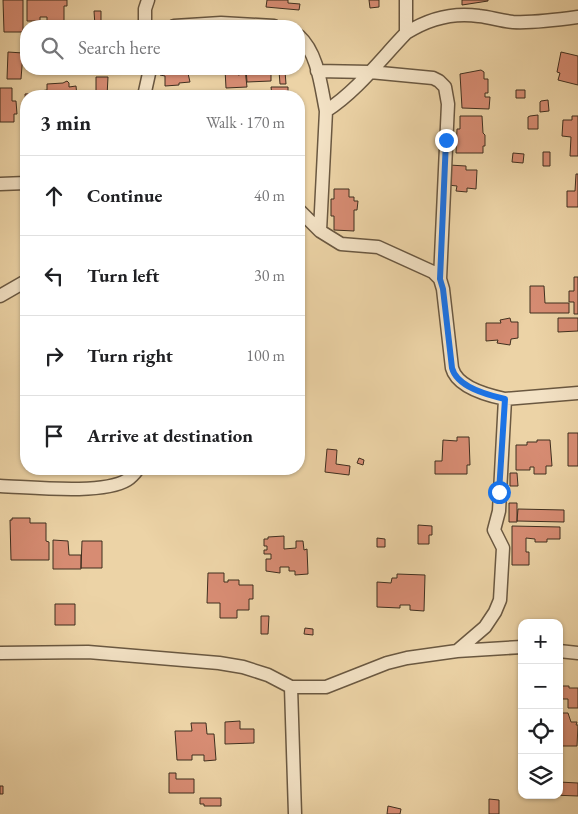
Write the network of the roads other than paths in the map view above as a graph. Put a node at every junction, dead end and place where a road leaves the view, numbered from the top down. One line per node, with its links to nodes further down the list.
1 (148, 0): 4 (street)
2 (406, 0): 5 (street)
3 (578, 18): 5 (street)
4 (145, 20)
5 (406, 33): 8 (street)
6 (305, 44): 7 (street)
7 (317, 71): 8 (street); 11 (street)
8 (370, 72): 11 (street); 16 (street)
9 (149, 75): 10 (street)
10 (145, 90)
11 (326, 110): 15 (street)
12 (20, 183): 13 (street)
13 (0, 184)
14 (305, 216): 15 (street)
15 (320, 231): 16 (street)
16 (440, 279): 20 (street)
17 (20, 284): 18 (street)
18 (0, 296)
19 (578, 394): 20 (street)
20 (505, 399): 24 (street)
21 (134, 475): 22 (street)
22 (0, 486)
23 (518, 647): 24 (street)
24 (457, 651): 28 (street)
25 (563, 651): 27 (street)
26 (0, 653): 28 (street)
27 (578, 653)
28 (292, 687): 29 (street)
29 (295, 814)

